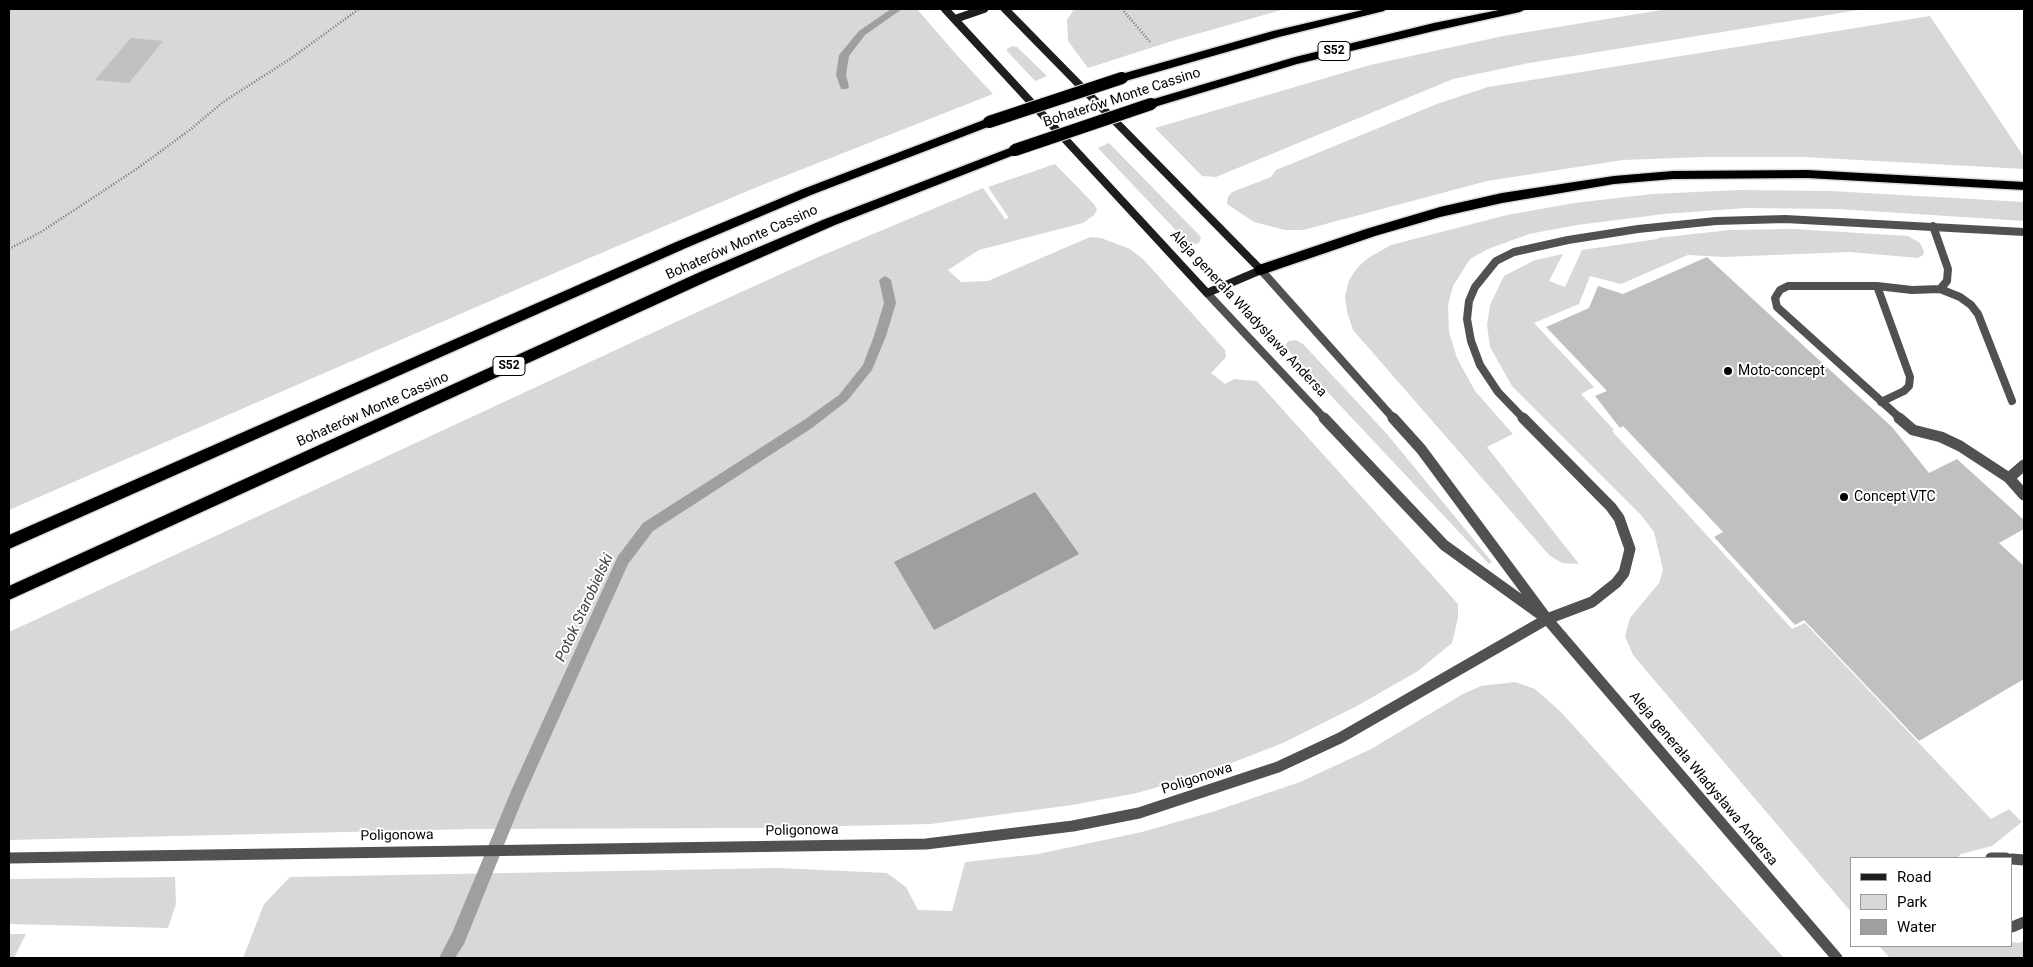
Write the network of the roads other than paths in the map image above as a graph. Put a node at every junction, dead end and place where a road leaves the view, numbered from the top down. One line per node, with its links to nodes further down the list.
1 (945, 9): 6 (main road, Aleja generała Władysława Andersa)
2 (984, 9): 6 (main road)
3 (1005, 9): 10 (main road, Aleja generała Władysława Andersa)
4 (1380, 9): 19 (highway, Bohaterów Monte Cassino / S52, bridge)
5 (1520, 9): 20 (highway, Bohaterów Monte Cassino / S52, bridge)
6 (955, 19): 13 (main road, Aleja generała Władysława Andersa)
7 (2024, 186): 10 (highway)
8 (1933, 226): 9 (street, Poligonowa); 12 (street); 21 (street, Poligonowa)
9 (2024, 232)
10 (1261, 270): 13 (main road); 21 (street, Aleja generała Władysława Andersa)
11 (1877, 286): 12 (street); 15 (street); 15 (street)
12 (1940, 289): 14 (street)
13 (1207, 294): 21 (street, Aleja generała Władysława Andersa)
14 (2012, 401)
15 (1881, 402): 17 (street)
16 (2024, 466): 17 (street)
17 (2009, 478): 18 (street)
18 (2024, 495)
19 (9, 542)
20 (9, 593)
21 (1547, 619): 22 (street, Poligonowa); 23 (street, Aleja generała Władysława Andersa)
22 (9, 858)
23 (1837, 958)

